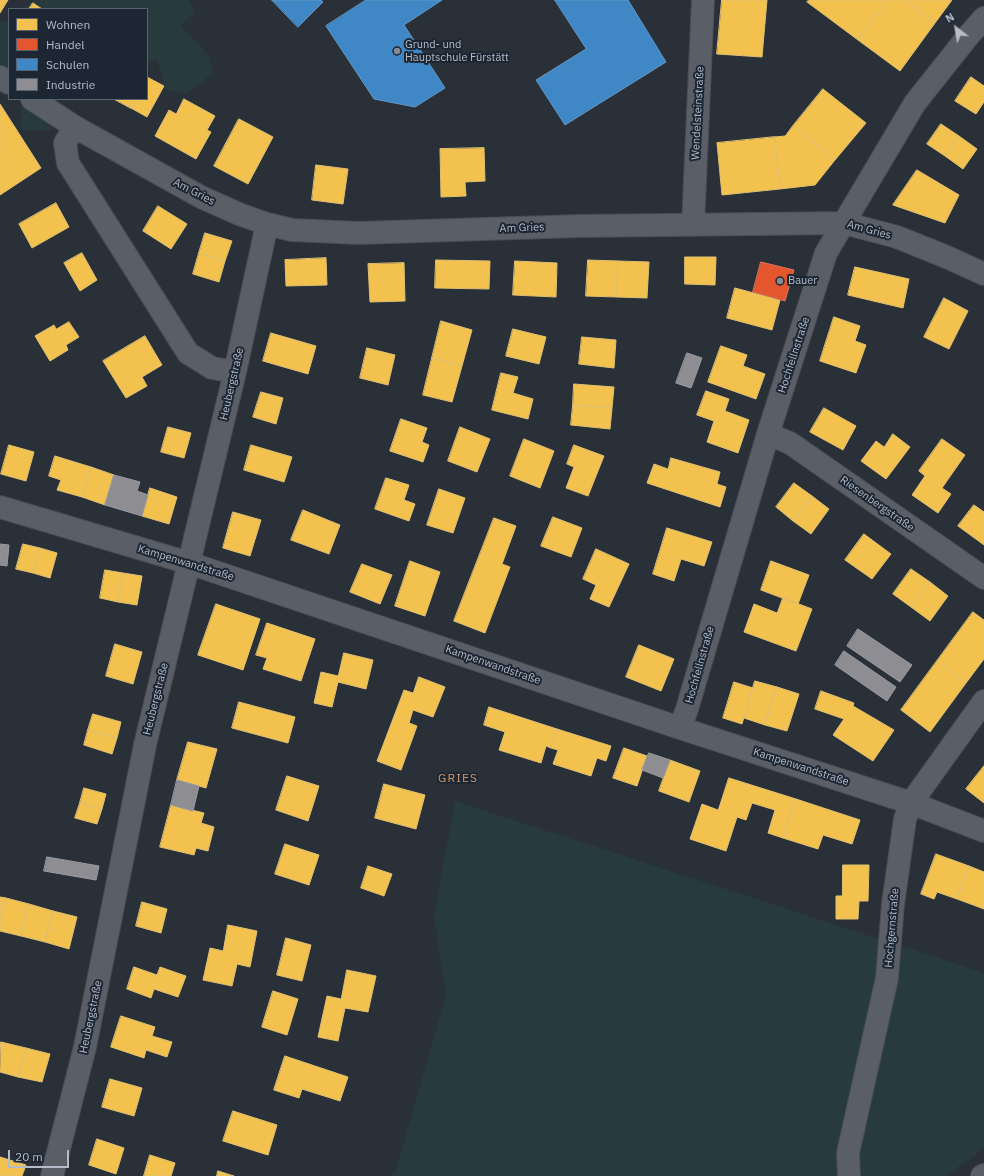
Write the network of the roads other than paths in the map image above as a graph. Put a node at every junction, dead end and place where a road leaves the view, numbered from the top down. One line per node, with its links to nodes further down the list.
1 (703, 0): 7 (street, Wendelsteinstraße)
2 (984, 18): 5 (street, Hochfellnstraße)
3 (34, 100): 4 (street, Am Gries)
4 (75, 127): 6 (street, Am Gries); 9 (street)
5 (844, 223): 7 (street, Am Gries); 8 (street, Am Gries); 10 (street, Hochfellnstraße)
6 (267, 224): 7 (street, Am Gries); 9 (street, Heubergstraße)
7 (693, 225)
8 (984, 274)
9 (235, 372): 12 (street, Heubergstraße)
10 (768, 434): 13 (street, Riesenbergstraße); 15 (street, Hochfellnstraße)
11 (0, 507): 12 (street, Kampenwandstraße)
12 (189, 563): 15 (street, Kampenwandstraße); 18 (street, Heubergstraße)
13 (984, 578)
14 (984, 701): 16 (street, Hochgernstraße)
15 (680, 728): 16 (street, Kampenwandstraße)
16 (910, 803): 17 (street, Kampenwandstraße); 19 (street, Hochgernstraße)
17 (984, 831)
18 (52, 1176)
19 (848, 1176)

